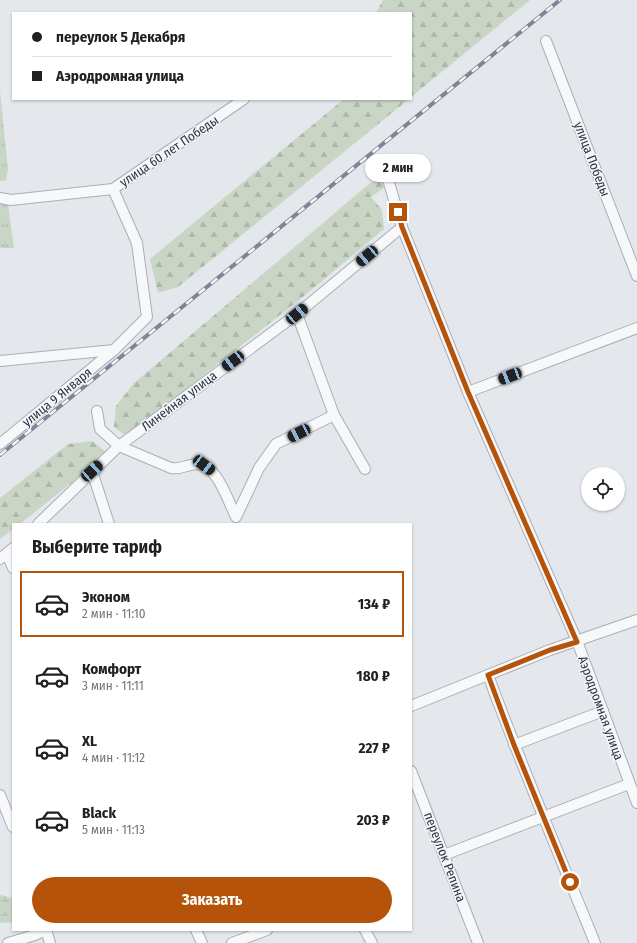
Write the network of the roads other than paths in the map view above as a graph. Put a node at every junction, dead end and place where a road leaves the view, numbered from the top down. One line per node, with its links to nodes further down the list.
1 (546, 41): 7 (street, улица Победы)
2 (243, 100): 4 (street, улица 60 лет Победы)
3 (385, 169): 6 (street, Аэродромная улица)
4 (113, 189): 5 (street); 10 (street, улица 9 Января)
5 (0, 198)
6 (402, 227): 8 (street, Линейная улица); 12 (street, Аэродромная улица)
7 (637, 276)
8 (297, 314): 14 (street); 16 (street, Линейная улица)
9 (637, 328): 12 (street)
10 (114, 350): 11 (street); 15 (street, улица 9 Января)
11 (0, 360)
12 (468, 392): 25 (street, Аэродромная улица)
13 (97, 411): 16 (street)
14 (334, 415): 17 (street); 19 (street)
15 (0, 444)
16 (119, 446): 18 (street, Линейная улица); 19 (street)
17 (365, 469)
18 (92, 471): 20 (street, Линейная улица); 21 (street)
19 (237, 520)
20 (39, 523)
21 (109, 523)
22 (7, 554): 23 (street)
23 (12, 566)
24 (637, 620): 25 (street)
25 (577, 642): 26 (street); 28 (street, Аэродромная улица)
26 (488, 675): 27 (street); 29 (street)
27 (412, 706)
28 (603, 711): 29 (street); 31 (street, Аэродромная улица)
29 (514, 745): 34 (street)
30 (412, 774): 36 (street, переулок Репина)
31 (629, 784): 33 (street, Аэродромная улица); 34 (street)
32 (0, 795): 35 (street)
33 (637, 803)
34 (545, 817): 36 (street); 49 (street)
35 (12, 825)
36 (444, 855): 48 (street, переулок Репина)
37 (43, 931): 43 (street)
38 (46, 931): 44 (street)
39 (196, 931): 45 (street)
40 (261, 931): 42 (street)
41 (366, 931): 47 (street)
42 (251, 933): 46 (street)
43 (8, 943)
44 (50, 943)
45 (202, 943)
46 (232, 943)
47 (372, 943)
48 (478, 943)
49 (595, 943)

